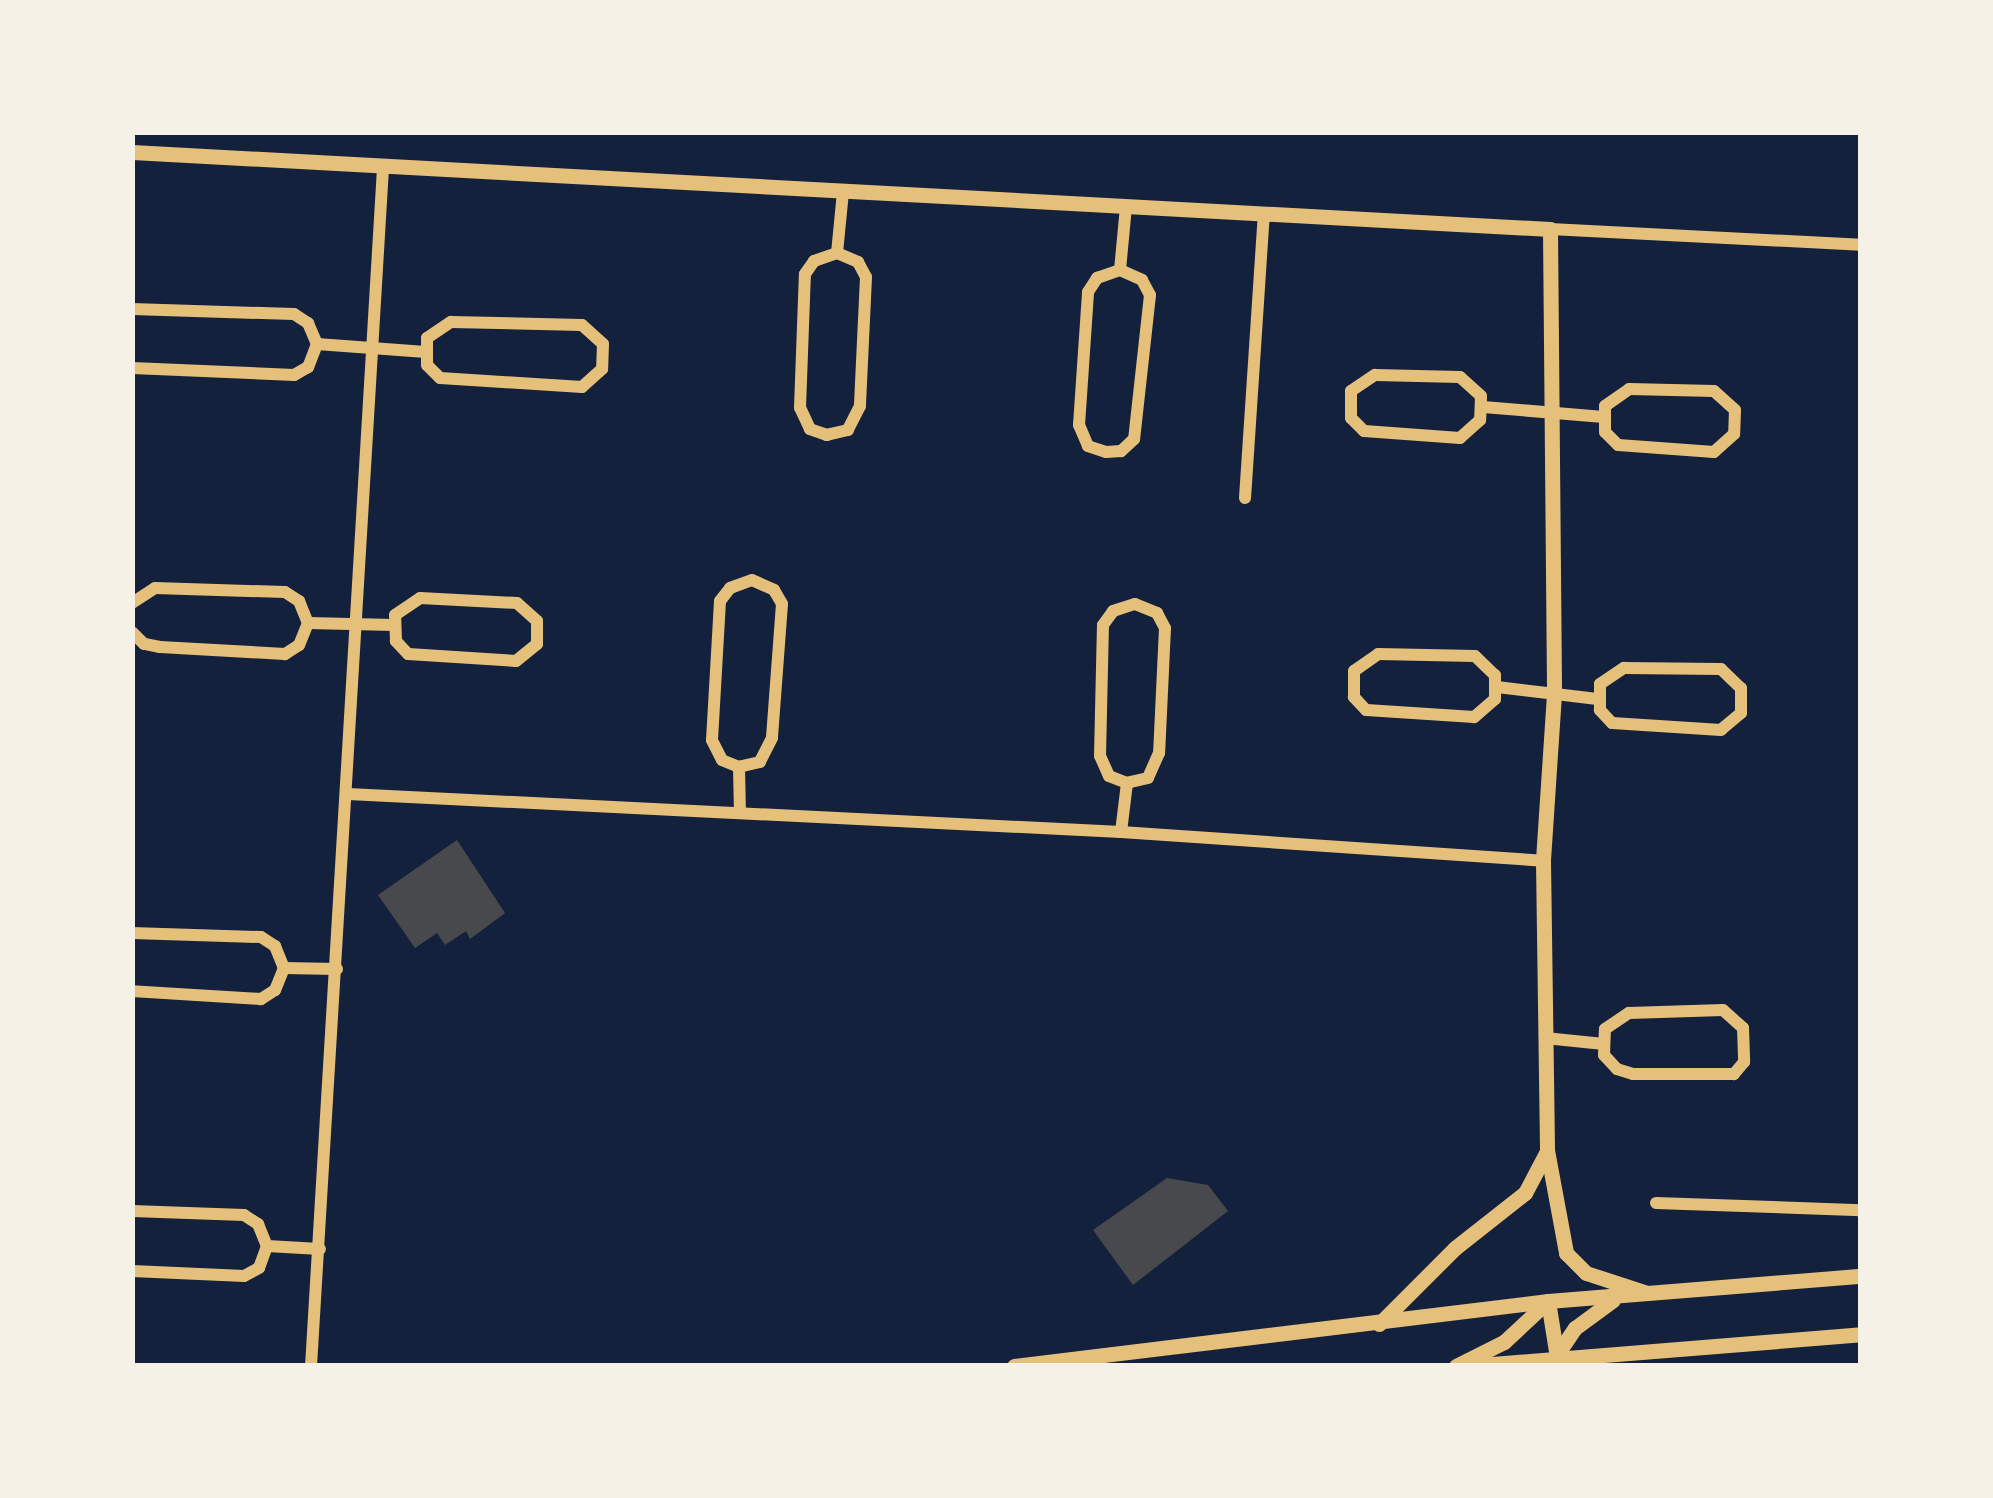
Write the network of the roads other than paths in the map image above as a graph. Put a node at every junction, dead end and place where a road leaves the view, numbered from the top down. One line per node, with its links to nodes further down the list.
1 (132, 152): 2 (street)
2 (383, 167): 3 (street); 12 (street)
3 (843, 192): 4 (street); 8 (street)
4 (1126, 207): 5 (street); 9 (street)
5 (1264, 215): 6 (street); 18 (street)
6 (1550, 229): 7 (street); 16 (street)
7 (1861, 245)
8 (837, 253): 8 (street)
9 (1120, 270): 9 (street)
10 (132, 309): 11 (street)
11 (317, 344): 12 (street); 14 (street)
12 (373, 348): 13 (street); 21 (street)
13 (426, 352): 13 (street)
14 (132, 368)
15 (1483, 407): 15 (street); 16 (street)
16 (1554, 413): 17 (street); 25 (street)
17 (1604, 417): 17 (street)
18 (1245, 498)
19 (132, 603): 20 (street)
20 (308, 623): 21 (street); 23 (street)
21 (357, 625): 22 (street); 29 (street)
22 (394, 625): 22 (street)
23 (132, 632)
24 (1497, 687): 24 (street); 25 (street)
25 (1554, 694): 26 (street); 32 (street)
26 (1597, 699): 26 (street)
27 (740, 767): 27 (street); 30 (street)
28 (1127, 783): 28 (street); 31 (street)
29 (348, 794): 30 (street); 35 (street)
30 (740, 813): 31 (street)
31 (1121, 832): 32 (street)
32 (1544, 861): 37 (street)
33 (132, 933): 34 (street)
34 (284, 968): 35 (street); 36 (street)
35 (338, 969): 44 (street)
36 (132, 991)
37 (1545, 1038): 38 (street); 39 (street)
38 (1604, 1044): 38 (street)
39 (1547, 1150): 47 (street); 50 (street)
40 (1656, 1203): 41 (street)
41 (1861, 1210)
42 (132, 1211): 43 (street)
43 (267, 1246): 44 (street); 45 (street)
44 (320, 1249): 54 (street)
45 (132, 1271)
46 (1861, 1276): 47 (street)
47 (1646, 1293): 48 (street)
48 (1620, 1296): 49 (street); 53 (street)
49 (1548, 1301): 50 (street); 53 (street); 56 (street)
50 (1379, 1324): 55 (street)
51 (1861, 1334): 52 (street)
52 (1631, 1353): 53 (street); 58 (street)
53 (1559, 1361): 57 (street)
54 (312, 1364)
55 (1014, 1366)
56 (1456, 1366)
57 (1466, 1366)
58 (1610, 1366)

